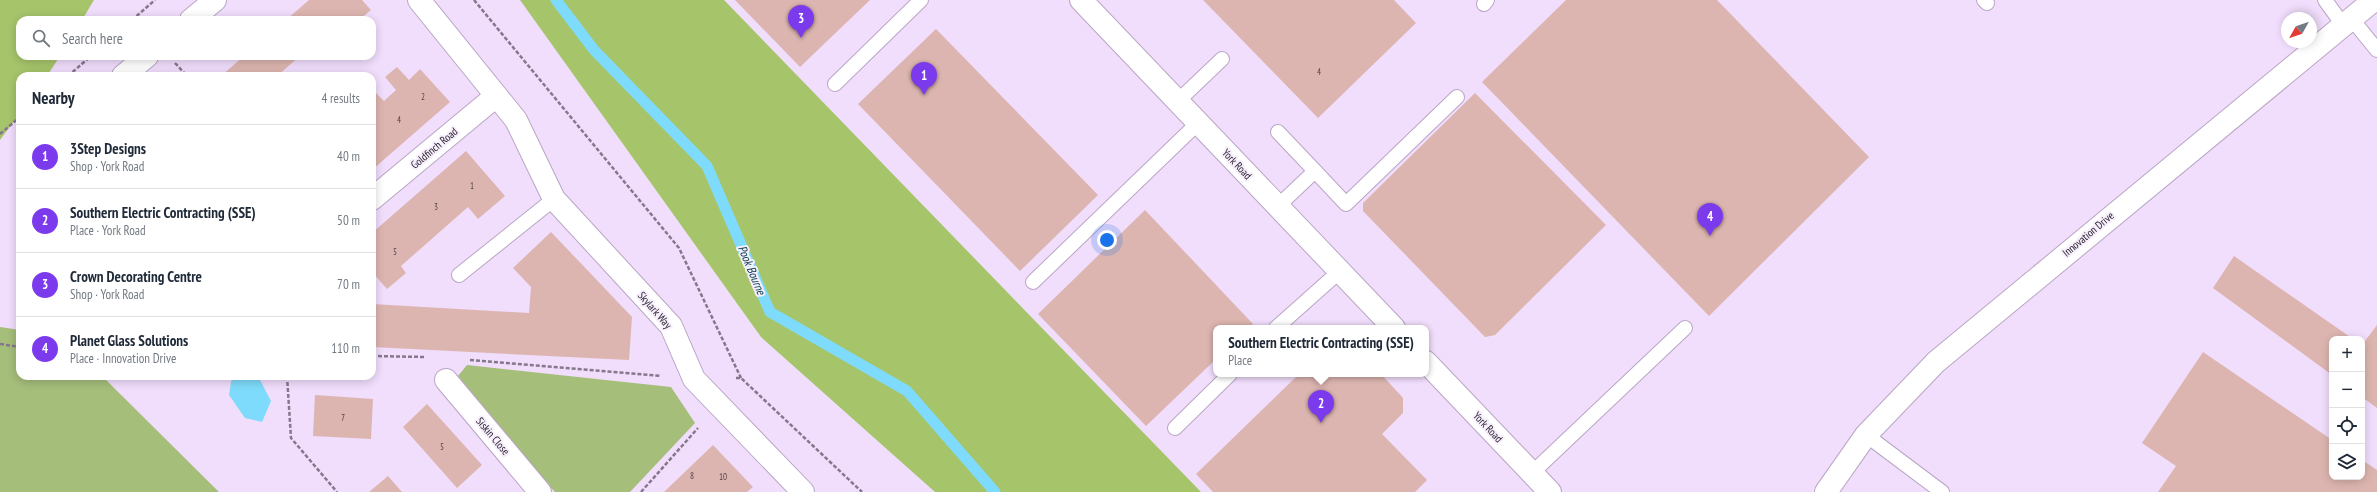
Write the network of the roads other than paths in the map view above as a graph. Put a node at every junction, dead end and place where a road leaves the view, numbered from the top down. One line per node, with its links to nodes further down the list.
1 (215, 0): 7 (street)
2 (419, 0): 14 (street)
3 (921, 0): 13 (lane)
4 (1081, 0): 16 (street, York Road)
5 (2325, 0): 8 (lane)
6 (2374, 0): 8 (street, Innovation Drive)
7 (196, 16)
8 (2347, 21): 9 (lane); 33 (street, Innovation Drive)
9 (2377, 50)
10 (1222, 59): 16 (lane)
11 (142, 60): 12 (street)
12 (128, 72)
13 (835, 84)
14 (496, 96): 20 (street, Goldfinch Road); 21 (street, Skylark Way)
15 (1457, 97): 19 (lane)
16 (1178, 101): 17 (street, York Road)
17 (1198, 123): 22 (street, York Road); 25 (lane)
18 (1278, 132): 19 (lane)
19 (1315, 171): 22 (lane)
20 (376, 196)
21 (554, 199): 24 (lane); 36 (street, Skylark Way)
22 (1277, 207): 23 (street, York Road)
23 (1340, 271): 26 (lane); 27 (street, York Road)
24 (459, 275)
25 (1033, 282)
26 (1279, 325)
27 (1391, 325)
28 (1685, 328): 34 (lane)
29 (1429, 365): 34 (street, York Road)
30 (1227, 377): 32 (lane)
31 (446, 380): 35 (street, Siskin Close)
32 (1175, 428)
33 (1866, 435): 38 (street, Innovation Drive); 39 (lane)
34 (1532, 473): 37 (street, York Road)
35 (540, 492)
36 (803, 492)
37 (1550, 492)
38 (1826, 492)
39 (1942, 492)

